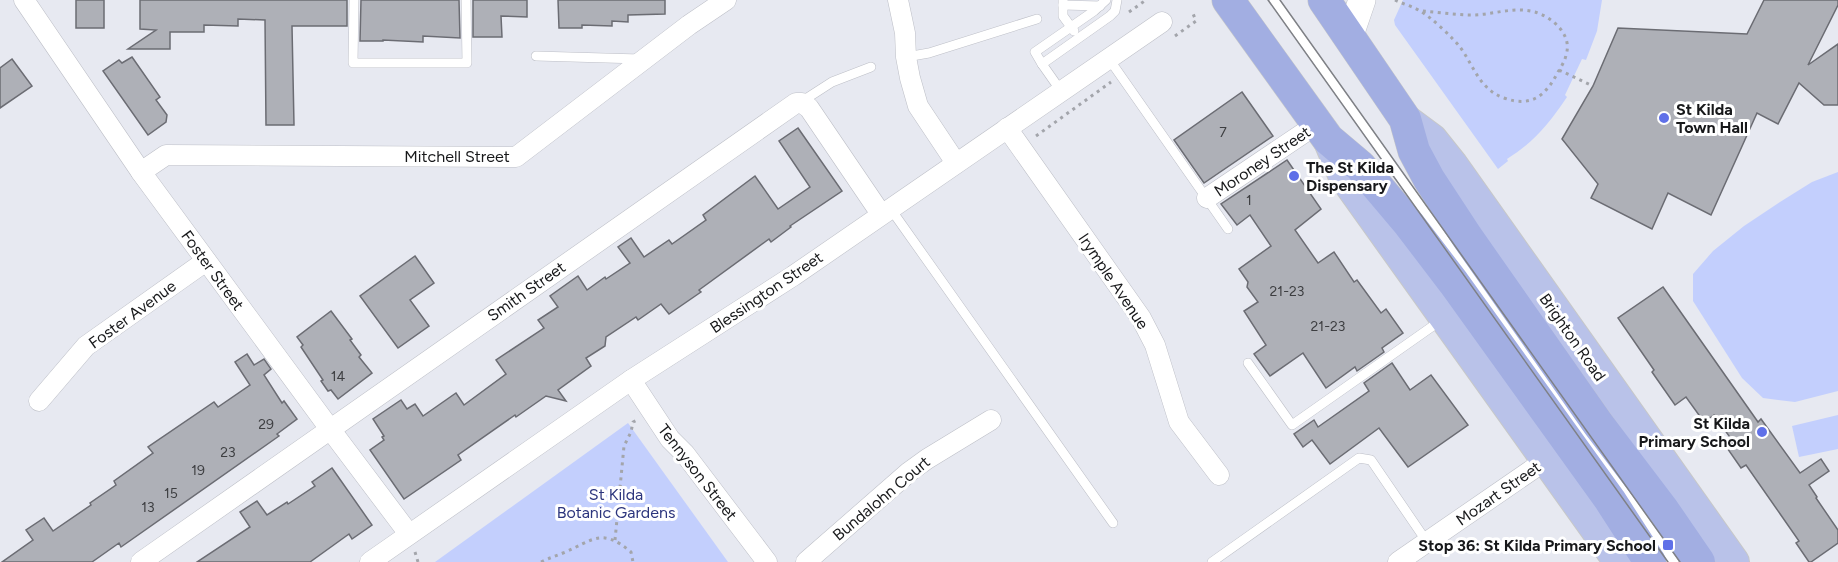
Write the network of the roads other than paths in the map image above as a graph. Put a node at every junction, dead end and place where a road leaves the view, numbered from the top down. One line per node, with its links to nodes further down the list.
1 (24, 0): 31 (street, Foster Street)
2 (354, 0): 3 (lane)
3 (466, 0)
4 (726, 0): 23 (street, Mitchell Street)
5 (898, 0): 17 (street)
6 (912, 0): 17 (street)
7 (1117, 0): 19 (lane)
8 (1228, 0): 29 (highway, Brighton Road)
9 (1274, 0): 45 (lane)
10 (1324, 0): 18 (highway, Brighton Road)
11 (1362, 0): 18 (main road)
12 (1063, 3): 13 (lane); 16 (lane)
13 (1103, 3): 16 (lane)
14 (1037, 19): 21 (lane)
15 (1162, 22): 22 (street, Blessington Street)
16 (1071, 27): 19 (lane); 24 (lane)
17 (905, 33): 21 (street)
18 (1350, 35): 35 (highway, Brighton Road)
19 (1078, 38): 24 (lane)
20 (536, 56): 23 (lane)
21 (906, 57): 30 (street)
22 (1109, 58): 26 (street, Blessington Street); 32 (lane)
23 (645, 59): 31 (street, Mitchell Street)
24 (1042, 64): 26 (lane)
25 (871, 67): 27 (lane)
26 (1061, 91): 28 (street, Blessington Street)
27 (799, 103): 33 (street); 44 (street, Smith Street)
28 (1007, 128): 30 (street, Blessington Street); 46 (street, Irymple Avenue)
29 (1322, 131): 32 (street, Moroney Street); 34 (highway, Brighton Road); 38 (main road, Brighton Road)
30 (956, 163): 33 (street, Blessington Street)
31 (141, 172): 37 (street, Foster Street)
32 (1207, 198): 36 (lane)
33 (886, 211): 41 (street, Blessington Street); 47 (lane)
34 (1409, 224): 38 (main road); 45 (highway, Brighton Road)
35 (1478, 228): 45 (highway, Brighton Road); 60 (main road, Brighton Road)
36 (1228, 229)
37 (206, 261): 42 (street, Foster Avenue); 44 (street, Foster Street)
38 (1415, 277): 39 (main road, Brighton Road)
39 (1445, 317): 40 (lane); 45 (main road, Brighton Road)
40 (1248, 363)
41 (631, 380): 48 (street, Blessington Street); 52 (street, Tennyson Street)
42 (39, 401)
43 (991, 420): 53 (street, Bundalohn Court)
44 (330, 429): 48 (street, Foster Street); 50 (street, Smith Street)
45 (1574, 440): 49 (street, Mozart Street); 56 (main road, Brighton Road); 57 (highway, Brighton Road); 58 (lane); 59 (highway, Brighton Road)
46 (1219, 475)
47 (1113, 523)
48 (409, 534): 51 (street, Blessington Street)
49 (1427, 542): 54 (lane); 55 (street, Mozart Street)
50 (141, 562)
51 (370, 562)
52 (766, 562)
53 (806, 562)
54 (1212, 562)
55 (1398, 562)
56 (1619, 562)
57 (1650, 562)
58 (1674, 562)
59 (1699, 562)
60 (1734, 562)

